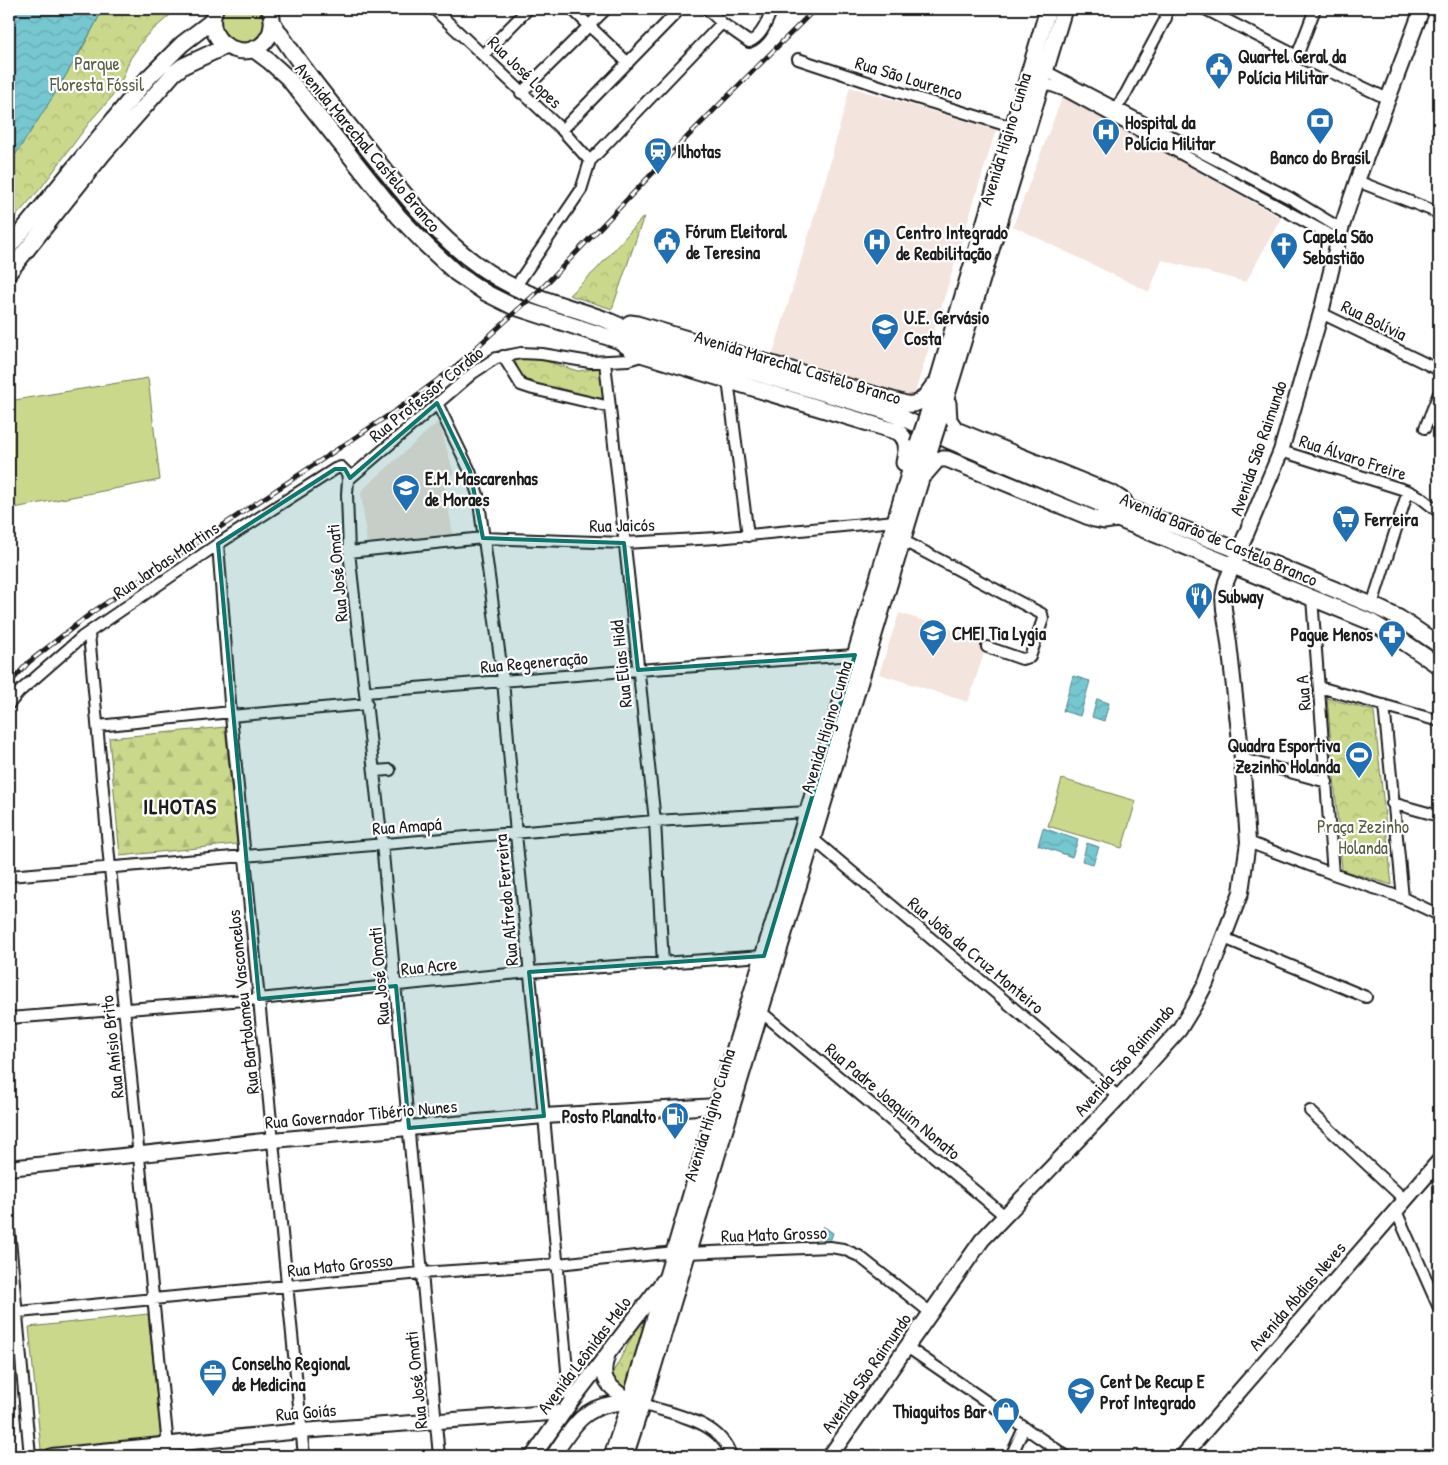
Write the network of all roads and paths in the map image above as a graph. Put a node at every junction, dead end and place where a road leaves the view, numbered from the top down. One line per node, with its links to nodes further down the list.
1 (434, 9): 20 (street, Rua José Lopes)
2 (528, 9): 20 (street)
3 (572, 9): 17 (street)
4 (606, 9): 17 (street)
5 (680, 9): 23 (street)
6 (772, 9): 16 (street)
7 (1048, 9): 28 (main road, Avenida Higino Cunha)
8 (1064, 9): 24 (main road, Avenida Higino Cunha)
9 (1164, 9): 27 (street)
10 (1205, 9): 21 (street)
11 (1315, 9): 21 (street)
12 (1422, 9): 26 (street, Avenida São Raimundo)
13 (712, 11): 16 (street)
14 (272, 14): 19 (main road); 40 (main road, Avenida Marechal Castelo Branco)
15 (213, 15): 18 (main road); 30 (main road)
16 (722, 23): 32 (street)
17 (589, 26): 23 (street); 25 (street)
18 (226, 46): 19 (main road); 31 (main road)
19 (253, 49): 40 (main road, Avenida Marechal Castelo Branco)
20 (484, 54): 25 (street, Rua José Lopes)
21 (1297, 56): 26 (street)
22 (798, 59): 28 (street, Rua São Lourenco)
23 (628, 63): 29 (street)
24 (1043, 76): 27 (street); 48 (main road, Avenida Higino Cunha)
25 (521, 93): 29 (street, Rua José Lopes)
26 (1388, 99): 33 (street, Avenida São Raimundo)
27 (1114, 112): 35 (street)
28 (1012, 126): 46 (main road, Avenida Higino Cunha)
29 (562, 130): 32 (street, Rua José Lopes)
30 (93, 142): 31 (main road); 36 (main road)
31 (102, 155): 37 (main road)
32 (590, 161): 38 (street)
33 (1357, 181): 34 (street); 35 (street, Avenida São Raimundo)
34 (1439, 213)
35 (1340, 235): 39 (street, Avenida São Raimundo)
36 (9, 247)
37 (9, 272)
38 (520, 280)
39 (1321, 313): 44 (street, Rua Bolívia); 54 (street, Avenida São Raimundo)
40 (623, 334): 41 (main road); 46 (main road)
41 (646, 348): 43 (street); 45 (main road); 59 (main road, Avenida Marechal Castelo Branco)
42 (503, 356): 43 (street, Rua Professor Cordão); 49 (street, Rua Professor Cordão); 50 (street)
43 (605, 362): 50 (street, Rua Elias Hidd)
44 (1439, 370)
45 (728, 380): 57 (main road); 63 (street)
46 (938, 380): 51 (main road, Avenida Higino Cunha)
47 (1439, 393): 52 (street)
48 (947, 394): 51 (main road, Avenida Higino Cunha); 61 (main road)
49 (437, 403): 56 (street, Rua Professor Cordão); 64 (street, Rua Alfredo Ferreira)
50 (610, 407): 66 (street, Rua Elias Hidd)
51 (933, 419): 53 (main road, Avenida Higino Cunha, bridge)
52 (1425, 428)
53 (924, 446): 55 (main road, Avenida Higino Cunha); 57 (main road, Avenida Higino Cunha)
54 (1280, 451): 58 (street, Rua Álvaro Freire); 68 (street, Avenida São Raimundo)
55 (921, 478): 61 (main road); 65 (main road, Avenida Higino Cunha)
56 (348, 480): 67 (street, Rua Jarbas Martins); 69 (street, Rua José Omati)
57 (906, 484): 62 (main road, Avenida Higino Cunha)
58 (1408, 491): 60 (street, Rua Álvaro Freire); 72 (street)
59 (1101, 504): 61 (main road, Avenida Barão de Castelo Branco)
60 (1439, 512)
61 (1122, 513): 68 (main road, Avenida Barão de Castelo Branco); 70 (main road, Avenida Barão de Castelo Branco)
62 (894, 521): 63 (street, Rua Jaicós); 76 (main road, Avenida Higino Cunha)
63 (748, 536): 66 (street, Rua Jaicós)
64 (483, 538): 66 (street, Rua Jaicós); 69 (street, Rua Jaicós); 79 (street, Rua Alfredo Ferreira)
65 (902, 540): 75 (street); 97 (main road, Avenida Higino Cunha)
66 (624, 543): 78 (street, Rua Elias Hidd)
67 (218, 544): 73 (street, Rua Jarbas Martins); 85 (street, Rua Bartolomeu Vasconcelos)
68 (1240, 551): 70 (street, Avenida São Raimundo); 72 (main road, Avenida Barão de Castelo Branco)
69 (349, 552): 81 (street, Rua José Omati)
70 (1233, 566): 71 (main road, Avenida Barão de Castelo Branco); 88 (street, Avenida São Raimundo)
71 (1312, 598): 77 (main road, Avenida Barão de Castelo Branco); 80 (street, Rua A)
72 (1372, 604): 74 (main road, Avenida Barão de Castelo Branco)
73 (89, 634): 82 (street, Rua Jarbas Martins); 87 (street, Rua Anísio Brito)
74 (1439, 645)
75 (987, 647)
76 (855, 655): 78 (street, Rua Regeneração); 93 (main road, Avenida Higino Cunha)
77 (1439, 666)
78 (638, 670): 79 (street, Rua Regeneração); 95 (street, Rua Elias Hidd)
79 (503, 680): 81 (street, Rua Regeneração); 96 (street, Rua Alfredo Ferreira)
80 (1319, 687): 84 (street); 91 (street, Rua A)
81 (366, 692): 83 (street, Rua José Omati)
82 (9, 704)
83 (367, 704): 85 (street); 90 (street, Rua José Omati)
84 (1384, 704): 86 (street); 92 (street)
85 (231, 714): 87 (street); 100 (street, Rua Bartolomeu Vasconcelos)
86 (1439, 721)
87 (98, 726): 101 (street, Rua Anísio Brito)
88 (1242, 759): 91 (street); 98 (street, Avenida São Raimundo)
89 (390, 770): 90 (street)
90 (374, 771): 99 (street, Rua José Omati)
91 (1327, 782): 102 (street, Rua A)
92 (1392, 803): 94 (street); 104 (street)
93 (807, 812): 95 (street, Rua Amapá); 107 (main road, Avenida Higino Cunha)
94 (1439, 816)
95 (655, 822): 96 (street, Rua Amapá); 108 (street, Rua Elias Hidd)
96 (516, 834): 99 (street, Rua Amapá); 109 (street, Rua Alfredo Ferreira)
97 (813, 839): 114 (main road, Avenida Higino Cunha); 116 (street, Rua João da Cruz Monteiro)
98 (1248, 842): 102 (street); 106 (street, Avenida São Raimundo)
99 (382, 844): 100 (street, Rua Amapá); 110 (street, Rua José Omati)
100 (246, 855): 101 (street, Rua Amapá); 112 (street, Rua Bartolomeu Vasconcelos)
101 (110, 868): 103 (street, Rua Amapá); 113 (street, Rua Anísio Brito)
102 (1333, 874): 104 (street)
103 (9, 876)
104 (1403, 898): 105 (street)
105 (1439, 915)
106 (1224, 938): 111 (street); 116 (street, Avenida São Raimundo)
107 (764, 956): 108 (street, Rua Acre); 117 (main road, Avenida Higino Cunha)
108 (663, 964): 109 (street, Rua Acre)
109 (529, 972): 110 (street, Rua Acre); 119 (street, Rua Alfredo Ferreira)
110 (396, 986): 112 (street, Rua Acre); 121 (street, Rua José Omati)
111 (1366, 997)
112 (259, 999): 113 (street, Rua Acre); 122 (street, Rua Bartolomeu Vasconcelos)
113 (124, 1008): 115 (street, Rua Acre); 123 (street, Rua Anísio Brito)
114 (760, 1011): 120 (main road, Avenida Higino Cunha); 128 (street, Rua Padre Joaquim Nonato)
115 (9, 1018)
116 (1119, 1097): 128 (street, Avenida São Raimundo)
117 (717, 1106): 119 (street, Rua Governador Tibério Nunes); 120 (street); 130 (main road, Avenida Higino Cunha)
118 (1310, 1110): 126 (street)
119 (544, 1116): 121 (street, Rua Governador Tibério Nunes); 131 (street, Rua Alfredo Ferreira)
120 (728, 1117): 130 (main road, Avenida Higino Cunha)
121 (409, 1128): 122 (street, Rua Governador Tibério Nunes); 132 (street, Rua José Omati)
122 (273, 1140): 123 (street, Rua Governador Tibério Nunes); 134 (street, Rua Bartolomeu Vasconcelos)
123 (139, 1154): 125 (street, Rua Governador Tibério Nunes); 135 (street, Rua Anísio Brito)
124 (1439, 1161): 126 (street, Avenida Abdias Neves)
125 (9, 1168)
126 (1405, 1200): 127 (street, Avenida Abdias Neves)
127 (1396, 1211): 136 (street); 159 (street, Avenida Abdias Neves)
128 (1005, 1216): 138 (street, Avenida São Raimundo)
129 (9, 1229): 137 (street)
130 (681, 1253): 131 (street, Rua Mato Grosso); 133 (main road, Avenida Higino Cunha); 138 (street, Rua Mato Grosso); 141 (main road, Avenida Higino Cunha)
131 (558, 1264): 132 (street, Rua Mato Grosso); 142 (street, Rua Alfredo Ferreira)
132 (422, 1273): 134 (street, Rua Mato Grosso); 143 (street, Rua José Omati)
133 (667, 1277): 140 (street, Avenida Leônidas Melo); 141 (main road, Avenida Higino Cunha)
134 (287, 1286): 135 (street, Rua Mato Grosso); 145 (street, Rua Bartolomeu Vasconcelos)
135 (153, 1299): 137 (street, Rua Mato Grosso); 146 (street, Rua Anísio Brito)
136 (1439, 1308)
137 (13, 1312): 147 (street)
138 (931, 1313): 139 (street, Avenida São Raimundo)
139 (907, 1347): 144 (street); 156 (street, Avenida São Raimundo)
140 (609, 1352): 141 (street); 142 (street, Avenida Leônidas Melo)
141 (636, 1403): 152 (street, Avenida Leônidas Melo); 153 (main road, Avenida Higino Cunha); 154 (main road, Avenida Higino Cunha); 155 (street)
142 (567, 1408): 143 (street, Rua Goiás); 151 (street, Avenida Leônidas Melo)
143 (436, 1422): 145 (street, Rua Goiás); 150 (street, Rua José Omati)
144 (1024, 1428): 157 (street); 158 (street)
145 (301, 1431): 146 (street, Rua Goiás); 149 (street, Rua Bartolomeu Vasconcelos)
146 (168, 1450): 148 (street, Rua Goiás)
147 (30, 1456)
148 (52, 1456)
149 (304, 1456)
150 (439, 1456)
151 (533, 1456)
152 (553, 1456)
153 (612, 1456)
154 (625, 1456)
155 (732, 1456)
156 (830, 1456)
157 (1011, 1456)
158 (1066, 1456)
159 (1183, 1456)

